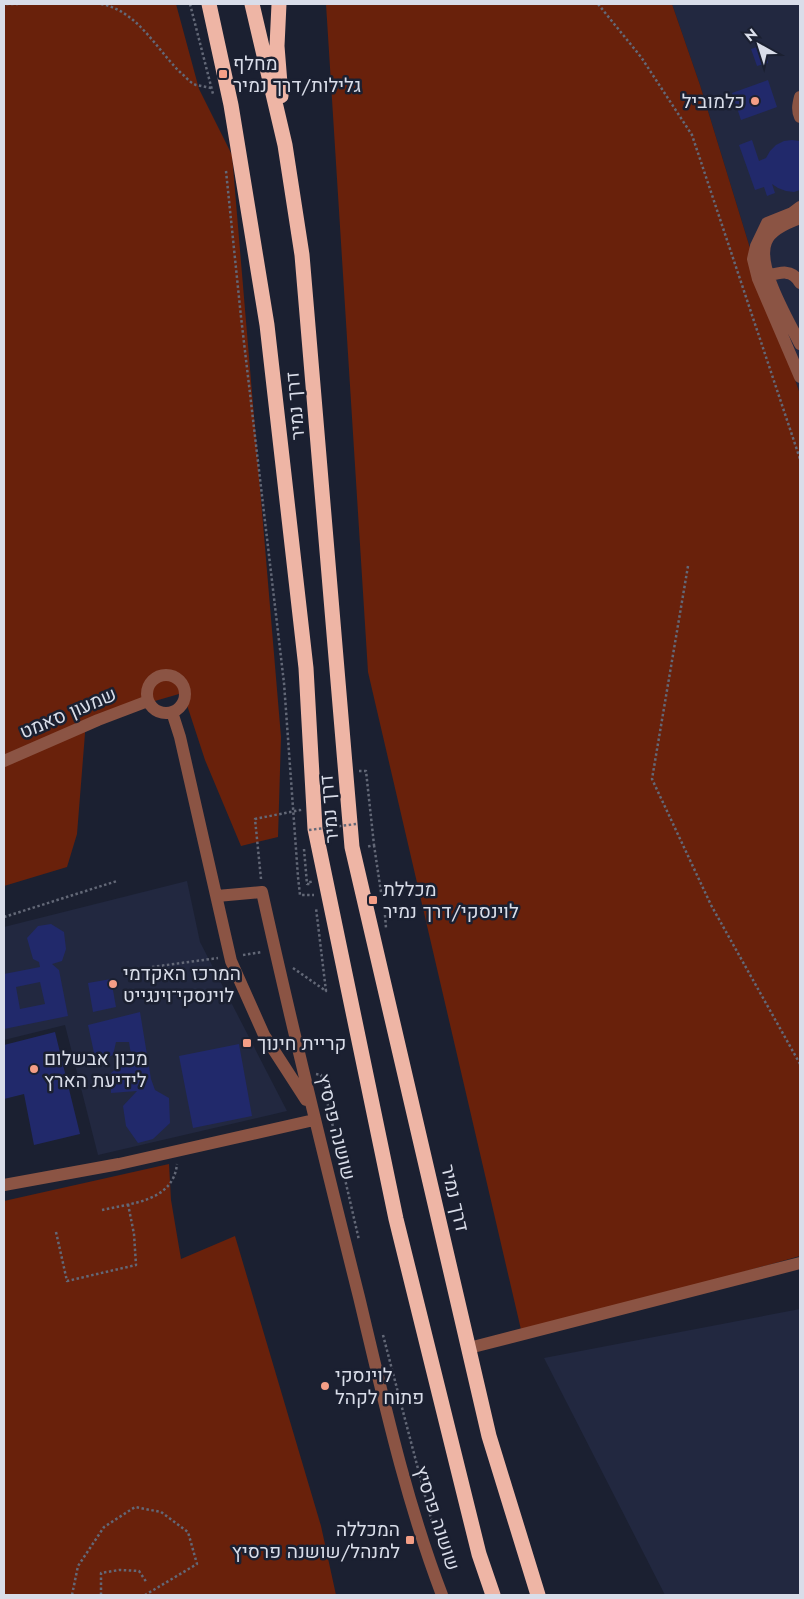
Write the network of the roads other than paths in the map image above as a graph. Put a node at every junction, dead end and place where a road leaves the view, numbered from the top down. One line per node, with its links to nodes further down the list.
1 (209, 4): 22 (highway, דרך נמיר)
2 (252, 4): 6 (highway, דרך נמיר)
3 (279, 4): 6 (highway)
4 (800, 97): 5 (street)
5 (800, 117)
6 (285, 145): 20 (highway, דרך נמיר)
7 (800, 207): 9 (street)
8 (800, 218): 9 (street)
9 (763, 278): 10 (street); 11 (street); 12 (street)
10 (800, 283)
11 (800, 344)
12 (800, 377)
13 (148, 701): 14 (street); 14 (street); 15 (street, שמעון סאמט)
14 (172, 712): 16 (street)
15 (4, 761)
16 (217, 896): 17 (street); 17 (street, שושנה פרסיץ)
17 (313, 1114): 18 (street); 21 (street, שושנה פרסיץ)
18 (4, 1185)
19 (800, 1264): 20 (street)
20 (469, 1348): 23 (highway, דרך נמיר)
21 (442, 1595)
22 (493, 1595)
23 (538, 1595)

